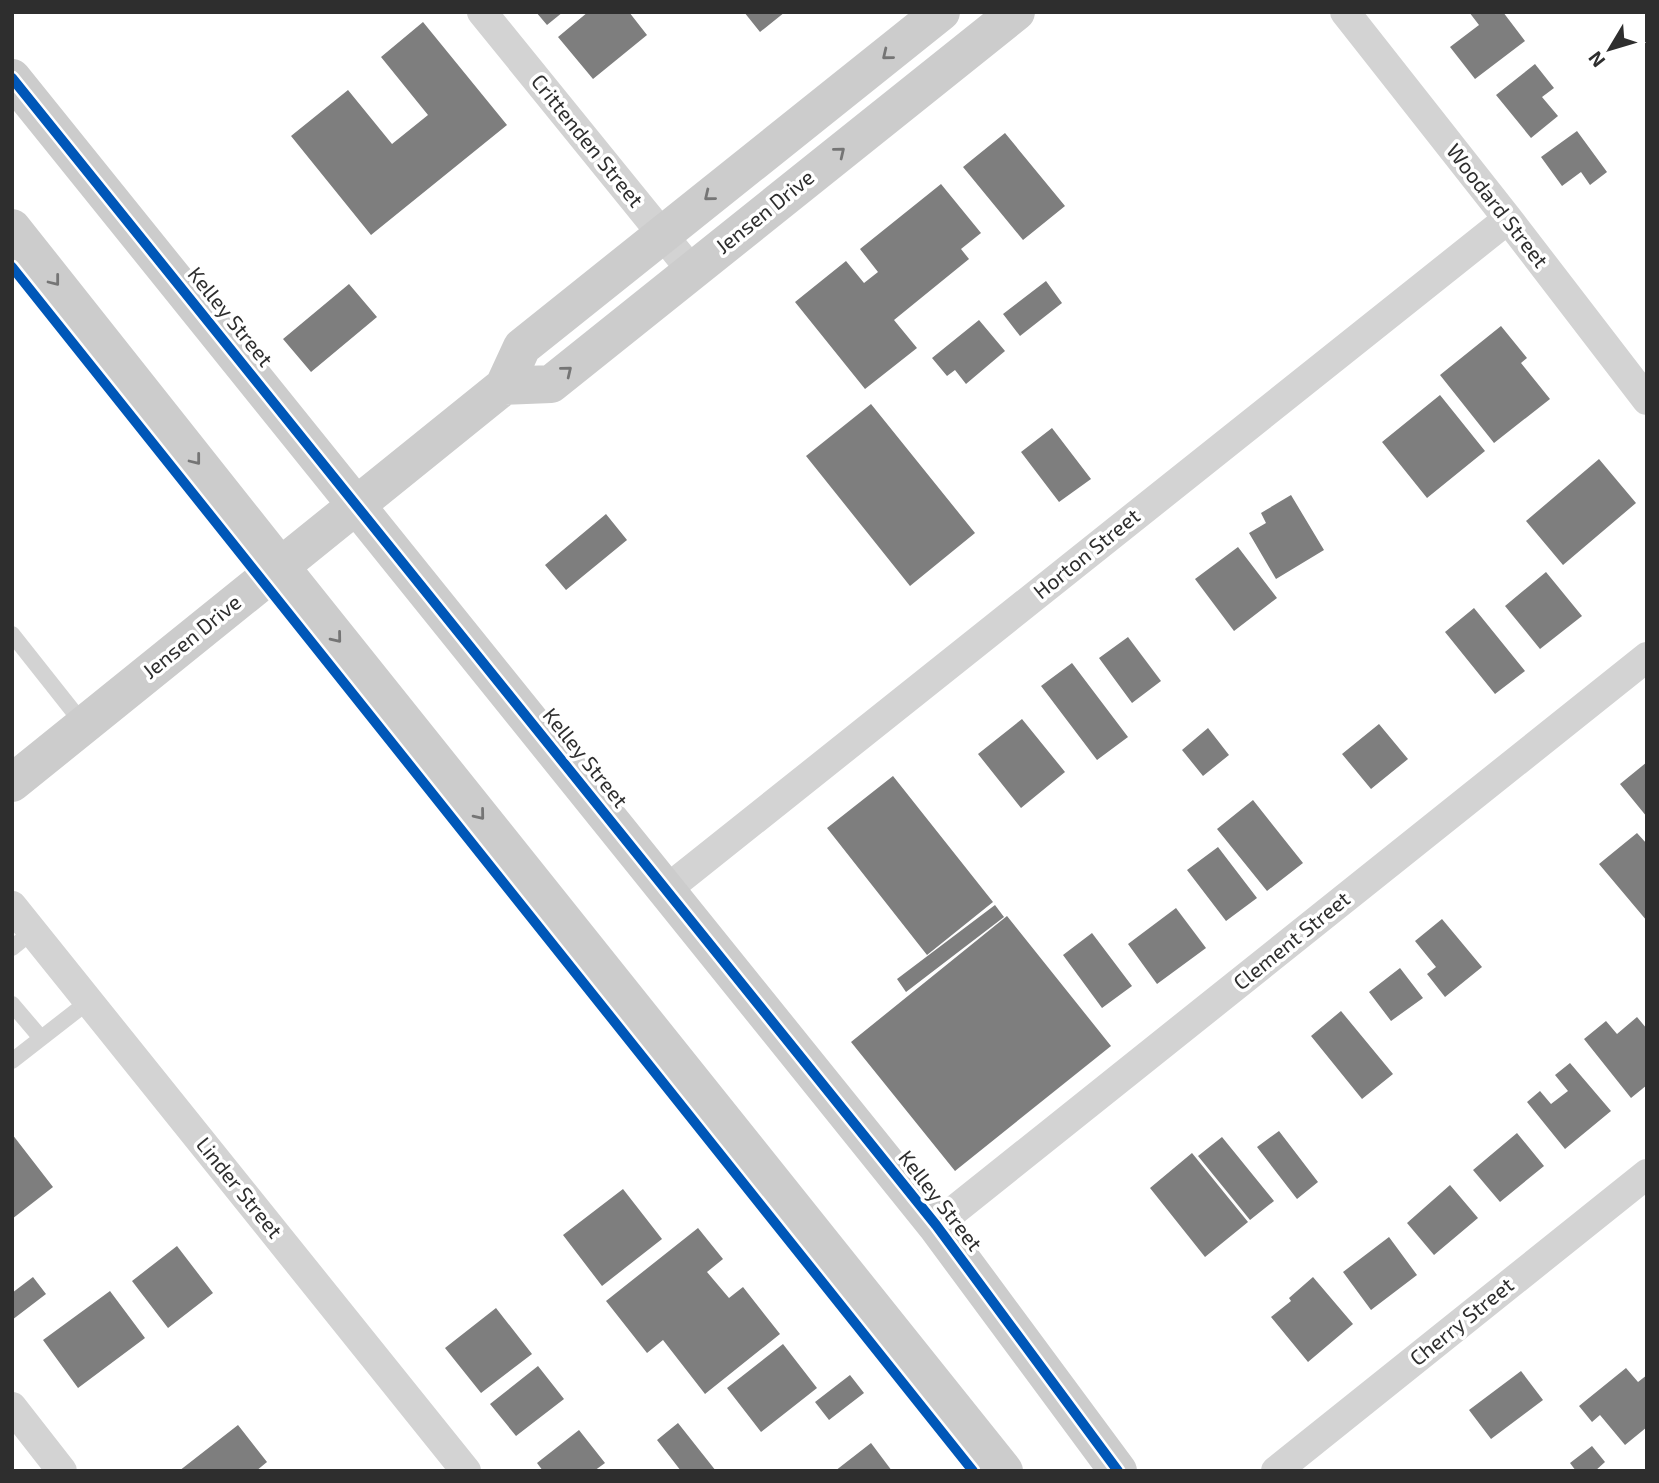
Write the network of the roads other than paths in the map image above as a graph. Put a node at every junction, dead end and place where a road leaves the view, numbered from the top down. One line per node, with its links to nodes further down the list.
1 (482, 12): 8 (street, Crittenden Street)
2 (941, 12): 8 (main road, Jensen Drive, one-way to 8)
3 (1016, 12): 9 (main road, Jensen Drive, one-way to 3)
4 (1345, 12): 6 (street, Woodard Street)
5 (12, 78): 12 (main road, Kelley Street)
6 (1508, 219): 11 (street, Woodard Street); 18 (street, Horton Street)
7 (12, 228): 13 (main road, one-way to 13)
8 (662, 234): 9 (street, Crittenden Street); 10 (main road, Jensen Drive)
9 (692, 271): 10 (main road, Jensen Drive, one-way to 9)
10 (503, 386): 12 (main road, Jensen Drive)
11 (1647, 400)
12 (357, 505): 13 (main road, Jensen Drive); 18 (main road, Kelley Street)
13 (280, 566): 16 (main road, Jensen Drive); 30 (main road, one-way to 30)
14 (12, 634): 16 (lane)
15 (1647, 657): 26 (street, Clement Street)
16 (84, 724): 17 (main road, Jensen Drive)
17 (12, 783)
18 (666, 890): 26 (main road, Kelley Street)
19 (12, 906): 20 (street, Linder Street)
20 (23, 939): 21 (street, Linder Street)
21 (89, 1001): 23 (lane); 29 (street, Linder Street)
22 (12, 1004): 23 (lane)
23 (41, 1038): 24 (lane)
24 (12, 1060)
25 (1643, 1185): 32 (street, Cherry Street)
26 (936, 1225): 31 (main road, Kelley Street)
27 (12, 1407): 28 (street)
28 (62, 1471)
29 (466, 1471)
30 (1004, 1471)
31 (1118, 1471)
32 (1276, 1471)

